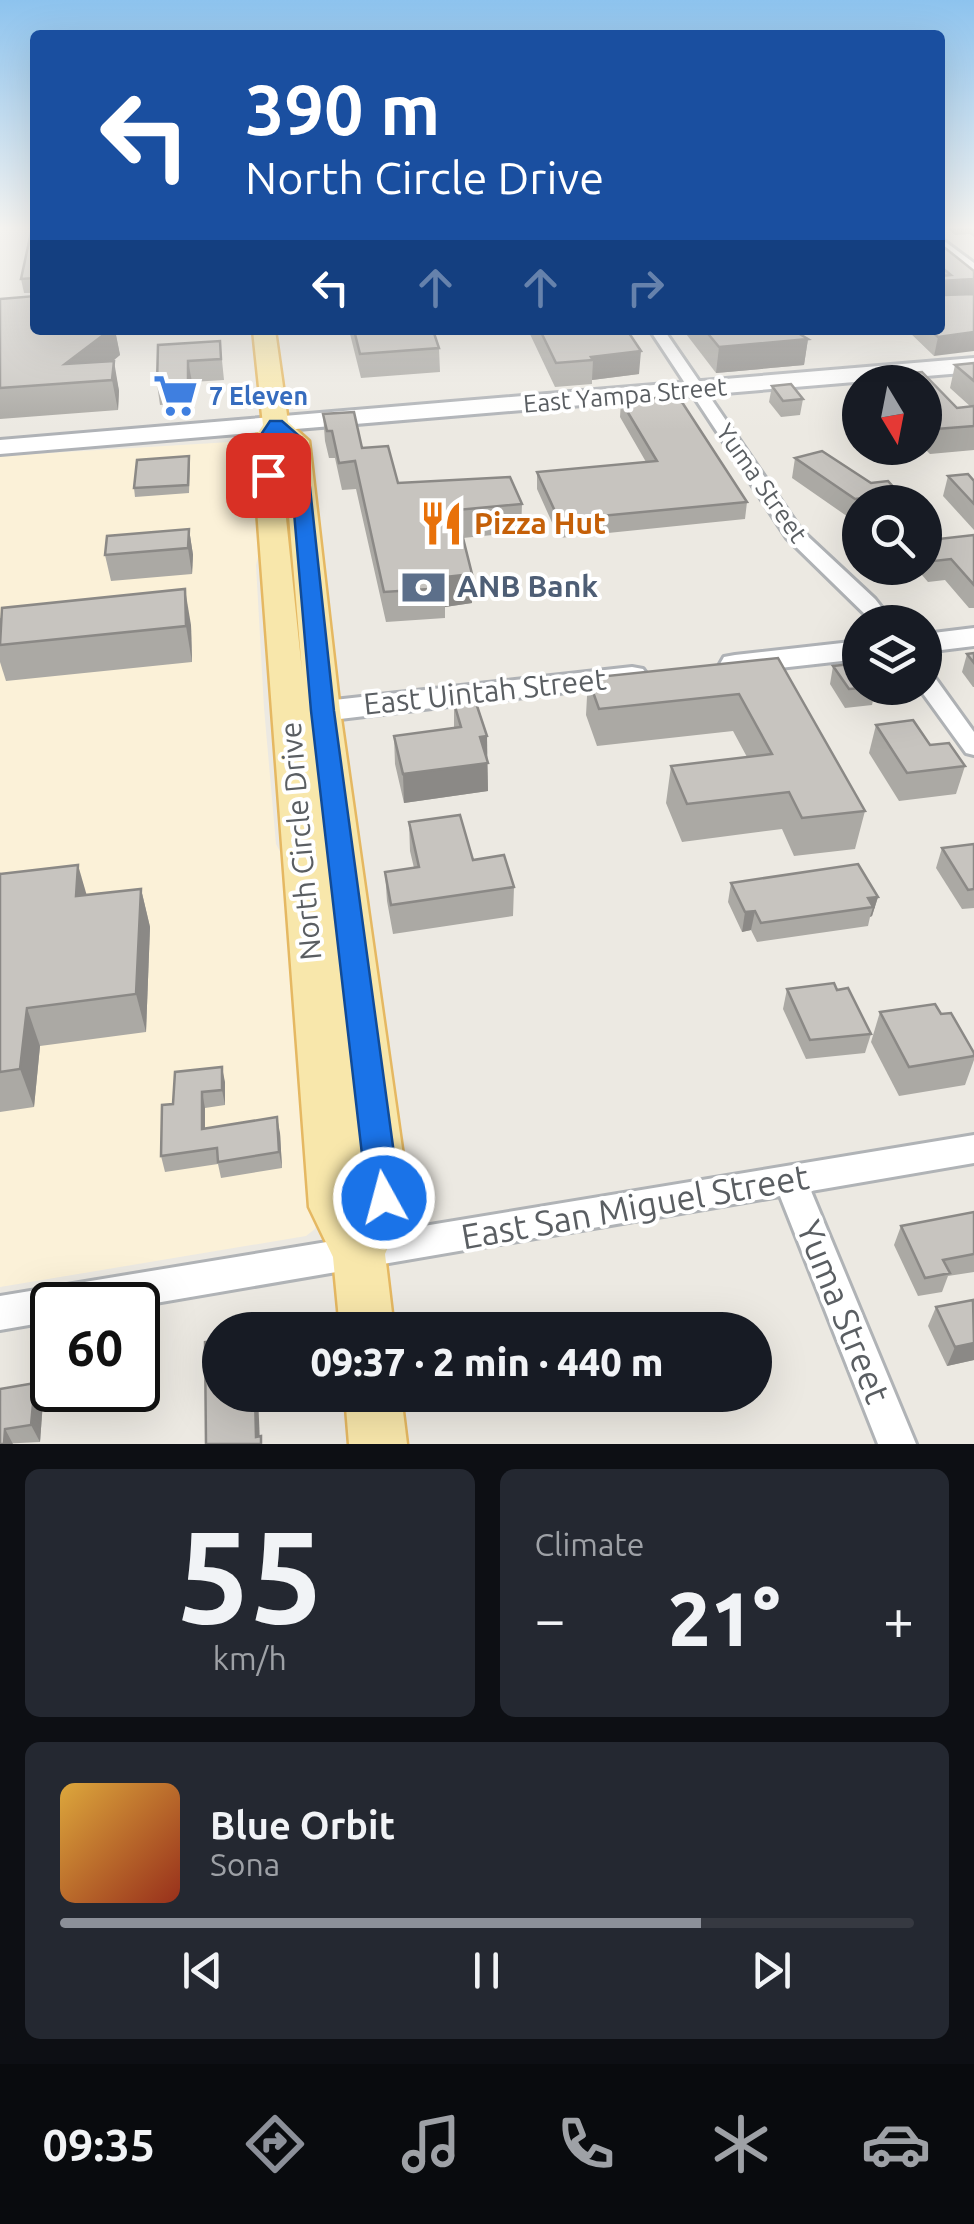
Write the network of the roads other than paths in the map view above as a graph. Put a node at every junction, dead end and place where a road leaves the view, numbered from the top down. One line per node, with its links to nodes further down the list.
1 (265, 335): 5 (main road, North Circle Drive)
2 (660, 335): 4 (street, Yuma Street)
3 (974, 364): 4 (street, East Yampa Street)
4 (698, 390): 5 (street, East Yampa Street); 7 (street, Yuma Street)
5 (276, 425): 6 (street, East Yampa Street); 14 (main road, North Circle Drive)
6 (0, 447)
7 (870, 605)
8 (974, 637): 9 (street)
9 (942, 641)
10 (842, 652): 11 (street)
11 (712, 667)
12 (657, 673): 14 (street, East Uintah Street)
13 (942, 704): 15 (street)
14 (306, 713): 18 (main road, North Circle Drive)
15 (974, 748)
16 (974, 1148): 17 (street, East San Miguel Street)
17 (790, 1180): 18 (street, East San Miguel Street); 23 (street, Yuma Street)
18 (359, 1254): 19 (main road, North Circle Drive); 20 (street, East San Miguel Street)
19 (364, 1312)
20 (0, 1313)
21 (375, 1412): 22 (main road)
22 (378, 1444)
23 (896, 1444)

